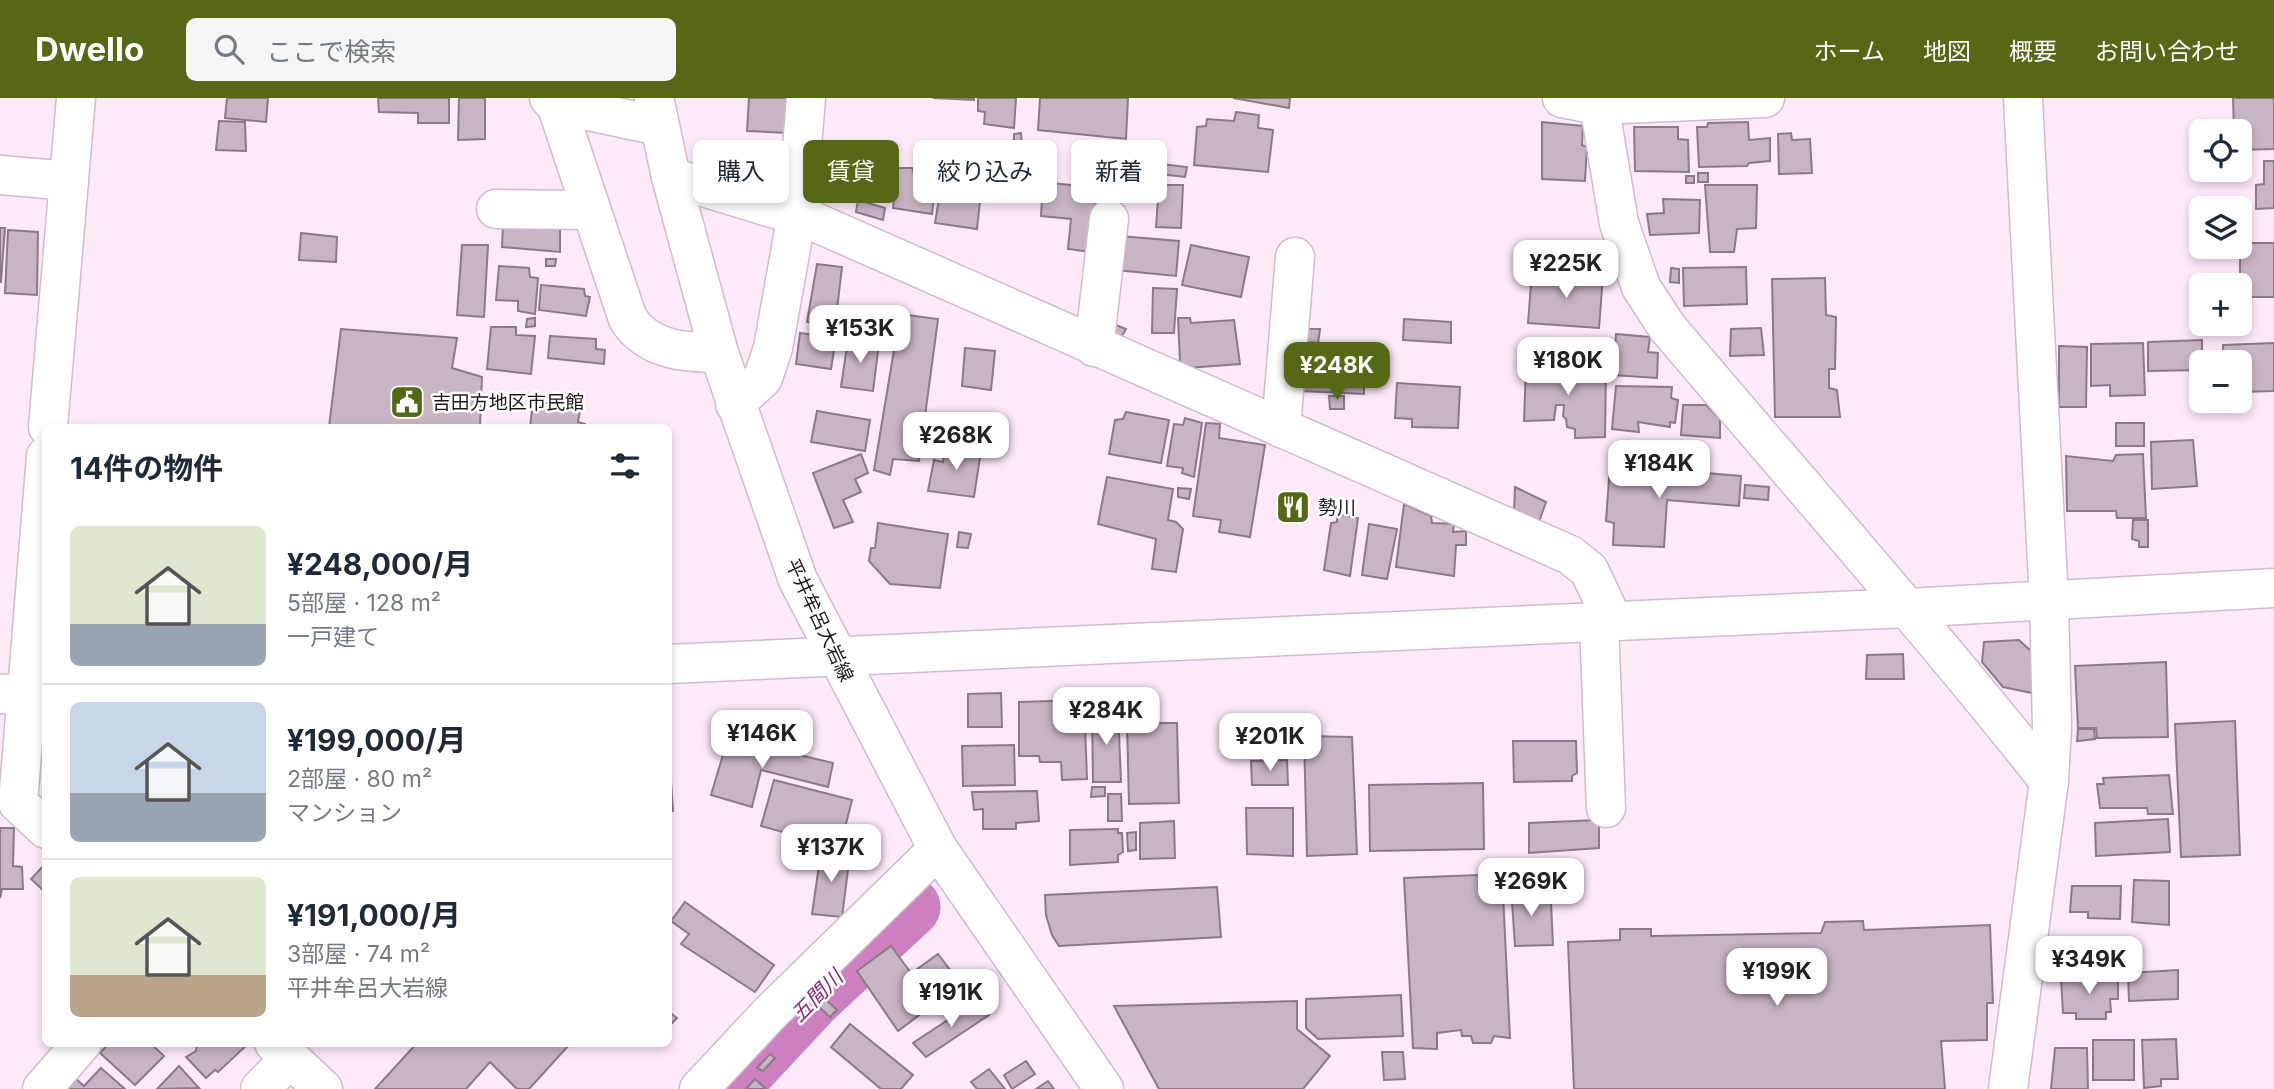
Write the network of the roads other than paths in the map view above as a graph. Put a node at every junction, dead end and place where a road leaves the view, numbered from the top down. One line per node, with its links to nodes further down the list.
1 (76, 98): 11 (street)
2 (806, 98): 14 (street)
3 (1562, 98): 7 (street)
4 (1765, 98): 7 (street)
5 (2023, 98): 24 (street)
6 (553, 100): 8 (street); 13 (street)
7 (1599, 101): 25 (street)
8 (656, 112): 10 (street, 平井牟呂大岩線)
9 (0, 175): 11 (street)
10 (671, 177): 14 (street); 18 (street, 平井牟呂大岩線)
11 (69, 181): 20 (street)
12 (496, 209): 13 (street)
13 (591, 210): 18 (street)
14 (796, 216): 17 (street); 19 (street)
15 (1110, 219): 17 (street)
16 (1295, 257): 21 (street)
17 (1094, 347): 21 (street)
18 (719, 353): 19 (street, 平井牟呂大岩線)
19 (735, 404): 27 (street, 平井牟呂大岩線)
20 (48, 424)
21 (1281, 428): 26 (street)
22 (42, 499): 29 (street)
23 (2274, 588): 24 (street)
24 (2049, 601): 25 (street); 30 (street)
25 (1908, 608): 26 (street); 30 (street)
26 (1606, 622): 27 (street); 31 (street)
27 (835, 657): 28 (street); 33 (street, 平井牟呂大岩線)
28 (672, 664)
29 (24, 693): 32 (street)
30 (2049, 781): 41 (street)
31 (1606, 808)
32 (42, 826)
33 (938, 849): 39 (street); 40 (street, 平井牟呂大岩線)
34 (79, 1047): 36 (street)
35 (282, 1051): 37 (street); 38 (street)
36 (43, 1089)
37 (260, 1089)
38 (323, 1089)
39 (699, 1089)
40 (1104, 1089)
41 (2008, 1089)

